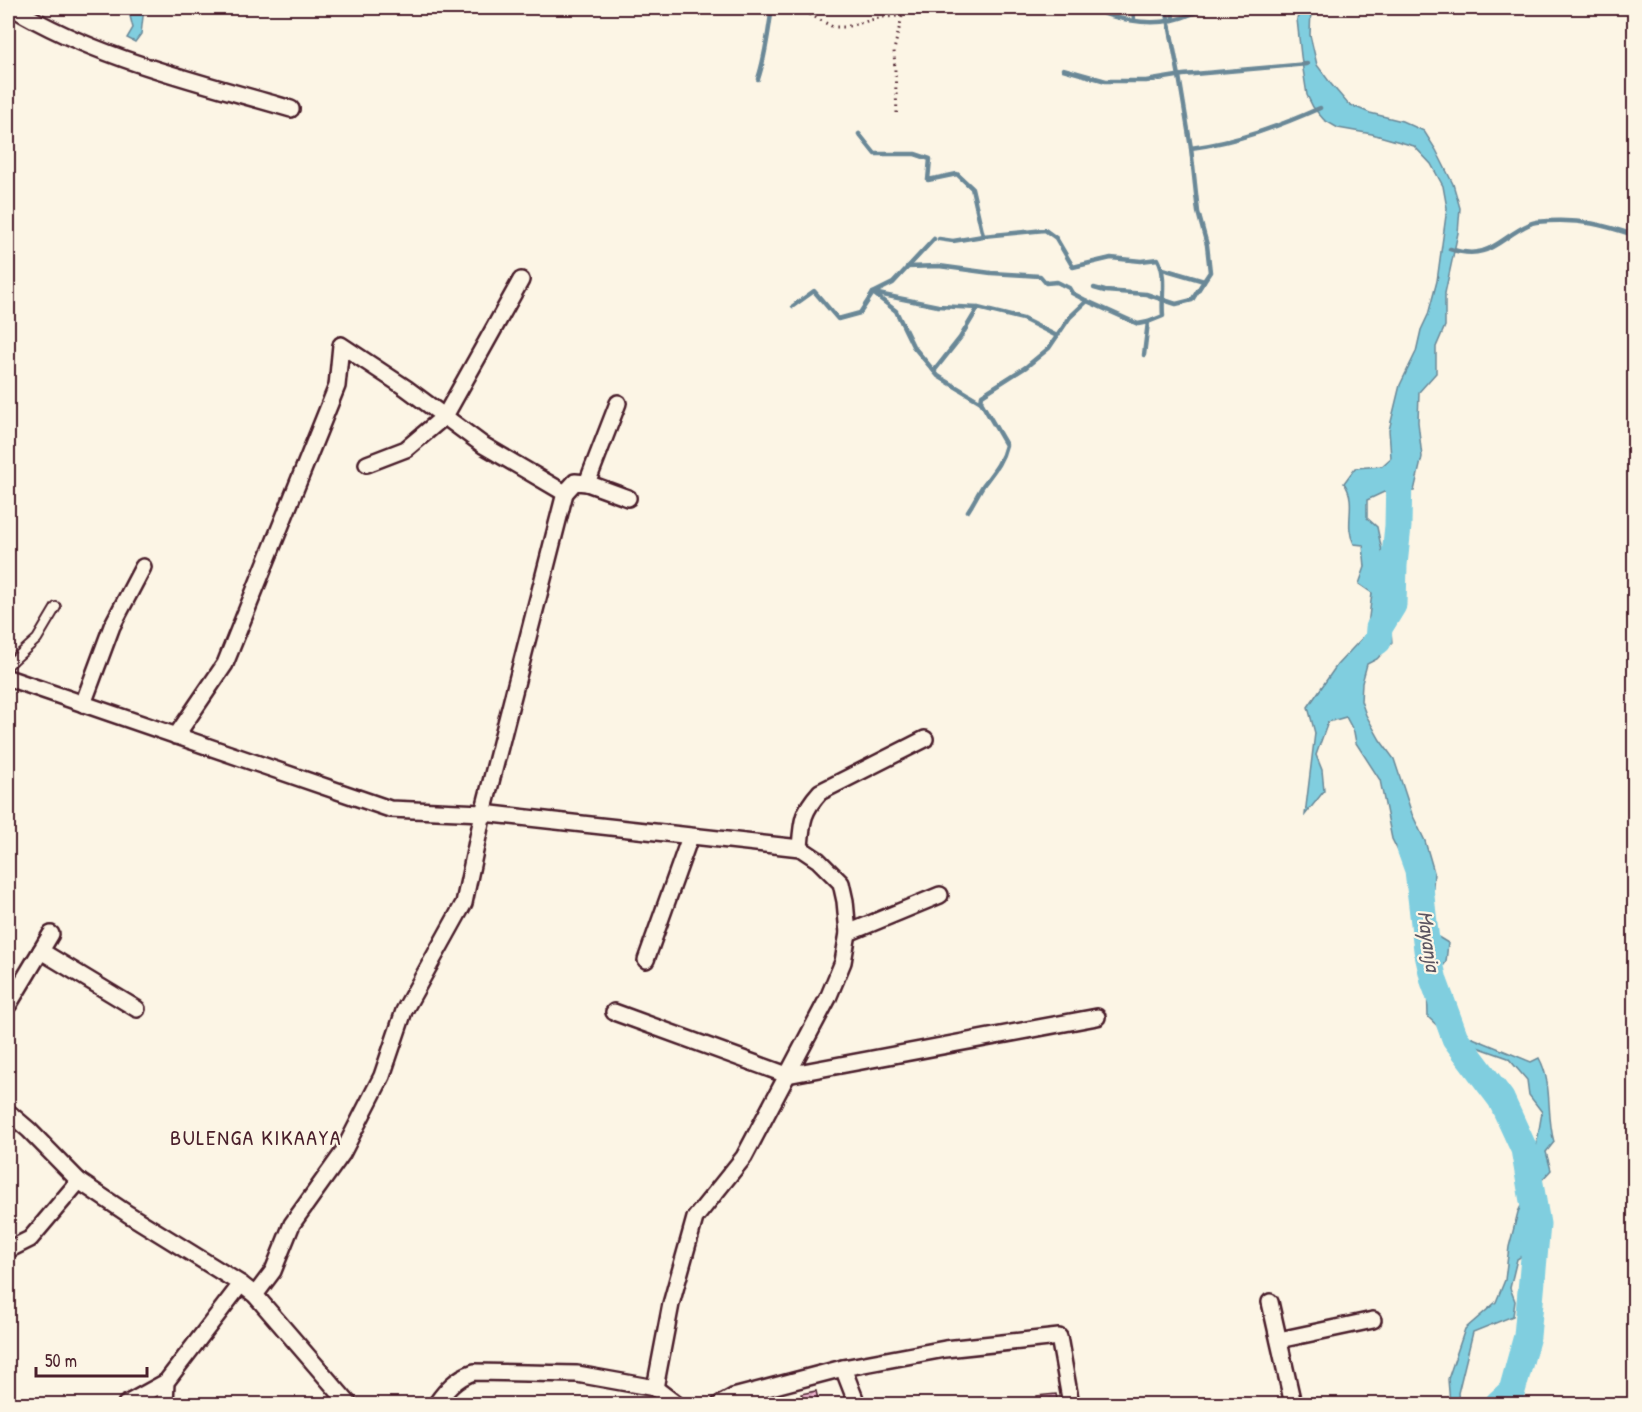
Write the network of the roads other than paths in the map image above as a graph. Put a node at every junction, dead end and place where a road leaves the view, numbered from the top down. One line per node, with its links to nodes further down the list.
1 (13, 8): 2 (street)
2 (291, 109)
3 (520, 280): 5 (street)
4 (618, 403): 7 (street)
5 (444, 416): 6 (street); 8 (street); 15 (street)
6 (367, 464)
7 (587, 483): 8 (street); 9 (street)
8 (565, 493): 17 (street)
9 (628, 498)
10 (143, 567): 14 (street)
11 (56, 607): 12 (lane)
12 (8, 665)
13 (8, 678): 14 (street)
14 (82, 704): 15 (street)
15 (176, 736): 17 (street)
16 (925, 739): 19 (street)
17 (483, 813): 18 (street); 34 (street)
18 (690, 837): 19 (street); 24 (street)
19 (800, 848): 21 (street)
20 (940, 895): 21 (street)
21 (848, 933): 29 (street)
22 (51, 934): 23 (street)
23 (40, 951): 25 (street); 26 (street)
24 (646, 960)
25 (8, 1003)
26 (137, 1010)
27 (614, 1012): 29 (street)
28 (1097, 1017): 29 (street)
29 (787, 1074): 40 (street)
30 (8, 1112): 31 (street)
31 (79, 1181): 32 (street); 33 (street)
32 (8, 1250)
33 (241, 1284): 34 (street); 39 (street)
34 (255, 1295): 43 (street)
35 (1270, 1302): 37 (street)
36 (1373, 1320): 37 (street)
37 (1279, 1340): 49 (street)
38 (843, 1368): 46 (street); 47 (street); 48 (street)
39 (166, 1382): 41 (street); 42 (street)
40 (655, 1388): 44 (street); 45 (street)
41 (126, 1404)
42 (165, 1404)
43 (350, 1404)
44 (436, 1404)
45 (676, 1404)
46 (720, 1404)
47 (856, 1404)
48 (1071, 1404)
49 (1293, 1404)

